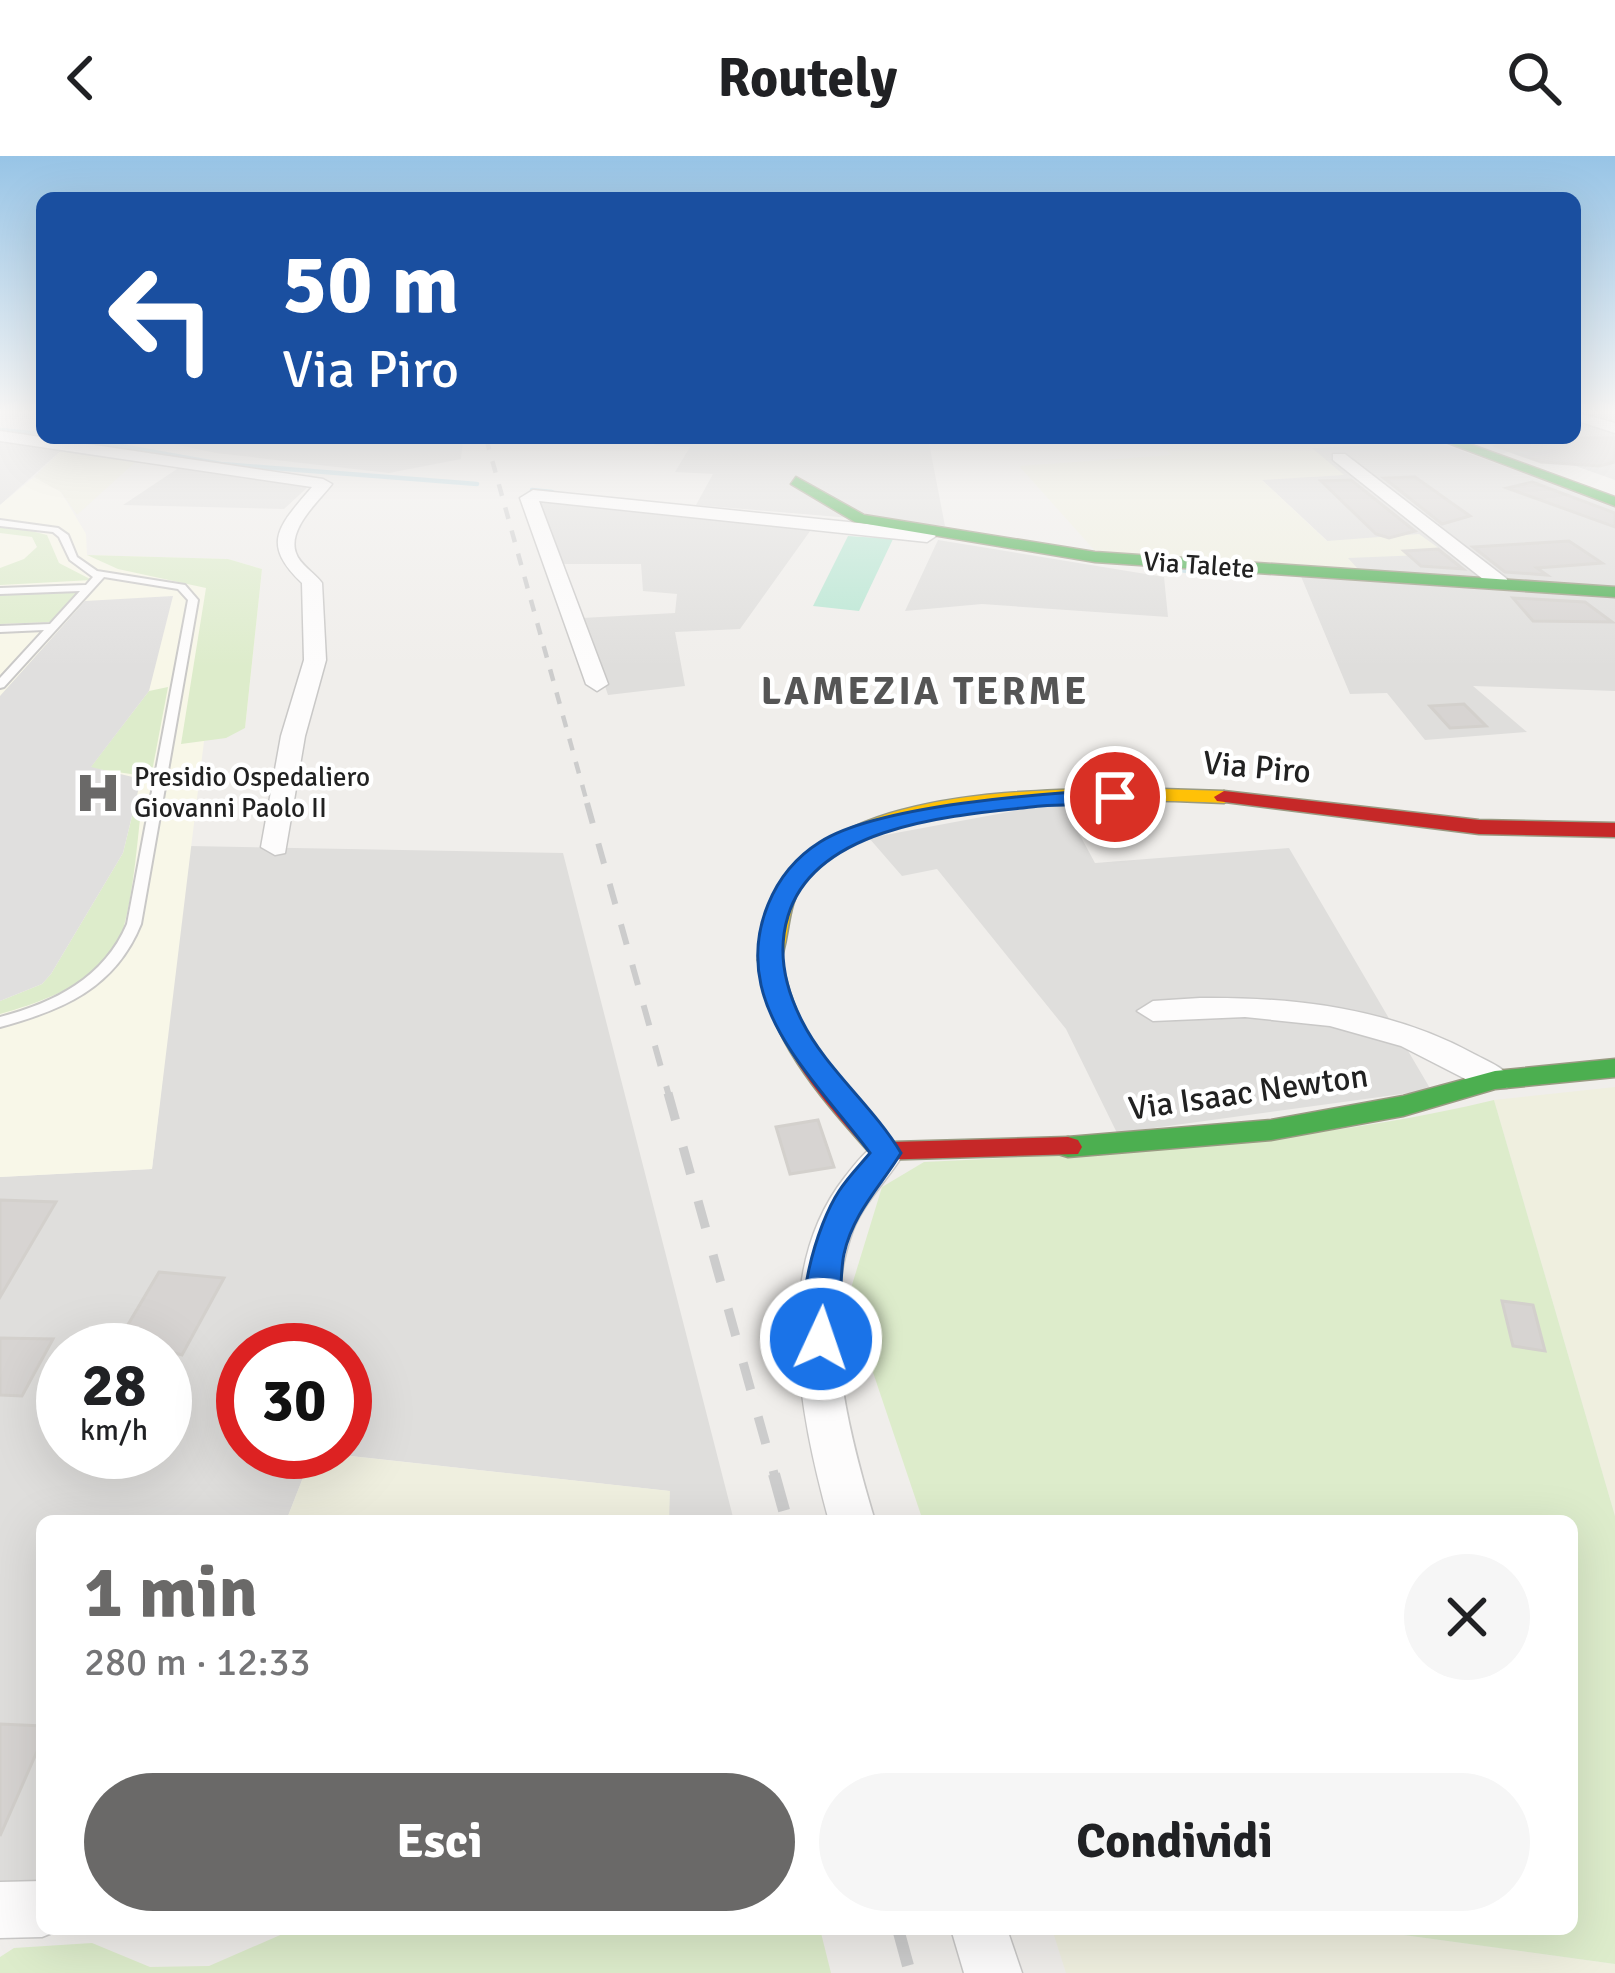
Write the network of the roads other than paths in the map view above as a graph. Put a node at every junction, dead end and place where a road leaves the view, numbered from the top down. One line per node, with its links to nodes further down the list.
1 (312, 497): 19 (street)
2 (532, 497): 16 (street)
3 (542, 497): 7 (street)
4 (817, 497): 7 (street, Via Talete)
5 (1389, 497): 10 (street)
6 (0, 523): 9 (lane)
7 (857, 524): 8 (street); 10 (street, Via Talete)
8 (927, 536)
9 (99, 573): 11 (lane); 21 (lane)
10 (1500, 584): 13 (street, Via Talete)
11 (88, 588): 12 (lane); 14 (lane)
12 (0, 591)
13 (1615, 592)
14 (53, 627): 15 (lane); 17 (lane)
15 (0, 629)
16 (597, 684)
17 (0, 685)
18 (1615, 830): 24 (street, Via Piro)
19 (275, 847)
20 (1153, 1011): 23 (street)
21 (0, 1022)
22 (1615, 1068): 23 (street, Via Isaac Newton)
23 (1495, 1081): 24 (street, Via Isaac Newton)
24 (886, 1153): 25 (street)
25 (850, 1515)
26 (36, 1909): 27 (street)
27 (0, 1910)
28 (981, 1935): 29 (street)
29 (993, 1973)

